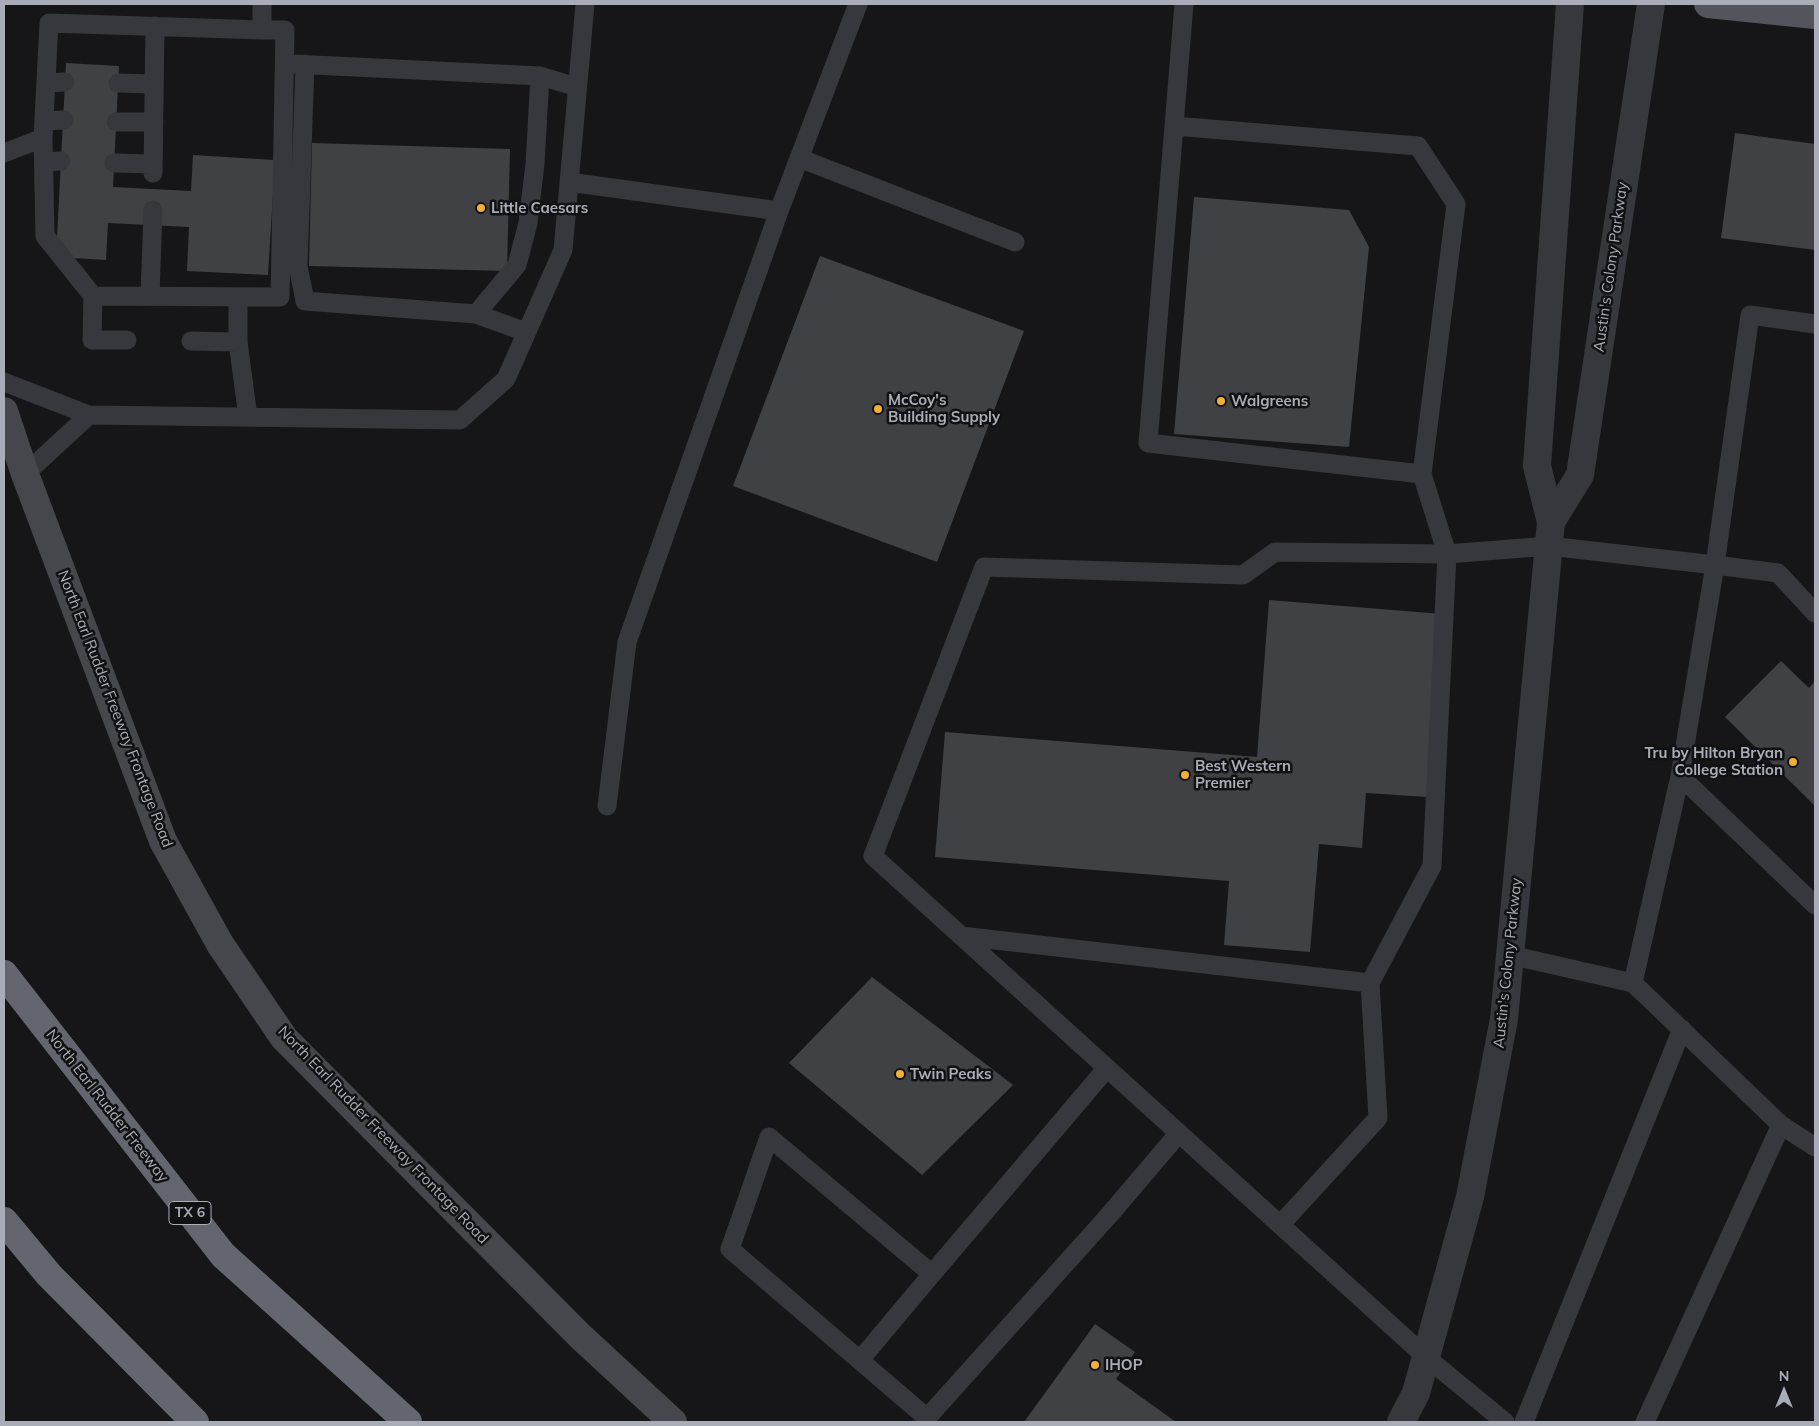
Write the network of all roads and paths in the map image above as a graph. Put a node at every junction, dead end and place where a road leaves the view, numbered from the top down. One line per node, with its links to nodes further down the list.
1 (262, 4): 10 (lane)
2 (585, 4): 18 (lane)
3 (858, 4): 25 (lane)
4 (1184, 4): 22 (lane)
5 (1570, 4): 46 (street, Austin's Colony Parkway)
6 (1651, 4): 46 (street, Austin's Colony Parkway)
7 (1708, 4): 8 (main road)
8 (1815, 15)
9 (155, 26): 10 (lane); 15 (lane); 17 (lane)
10 (262, 30): 11 (lane)
11 (284, 63): 12 (lane); 33 (lane)
12 (305, 64): 13 (lane); 34 (lane)
13 (540, 76): 18 (lane); 34 (lane)
14 (65, 82): 15 (lane)
15 (46, 83): 23 (lane)
16 (118, 83): 17 (lane)
17 (154, 84): 21 (lane)
18 (577, 87): 27 (lane)
19 (64, 120): 23 (lane)
20 (116, 122): 21 (lane)
21 (154, 122): 26 (lane)
22 (1174, 126): 45 (lane); 45 (lane)
23 (43, 130): 24 (lane); 31 (lane)
24 (4, 153)
25 (799, 158): 29 (lane); 30 (lane)
26 (114, 163)
27 (569, 182): 29 (lane); 36 (lane)
28 (152, 210): 32 (lane)
29 (779, 210): 51 (lane)
30 (1015, 242)
31 (93, 296): 32 (lane); 37 (lane)
32 (150, 296): 33 (lane)
33 (238, 297): 39 (lane)
34 (476, 314): 36 (lane)
35 (1815, 324): 48 (lane)
36 (526, 332): 43 (lane)
37 (127, 340)
38 (191, 342): 39 (lane)
39 (238, 342): 43 (lane)
40 (4, 382): 42 (lane)
41 (4, 411): 44 (main road, North Earl Rudder Freeway Frontage Road)
42 (89, 415): 43 (lane); 44 (lane)
43 (248, 417)
44 (25, 474): 71 (main road, North Earl Rudder Freeway Frontage Road)
45 (1422, 474): 47 (lane)
46 (1550, 534): 47 (lane); 48 (lane); 54 (street, Austin's Colony Parkway)
47 (1448, 554): 53 (lane); 56 (lane)
48 (1715, 565): 49 (lane); 50 (lane)
49 (1815, 613)
50 (1680, 776): 52 (lane); 57 (lane)
51 (607, 806)
52 (1815, 905)
53 (961, 936): 56 (lane); 59 (lane)
54 (1510, 955): 57 (lane); 66 (street, Austin's Colony Parkway)
55 (4, 974): 68 (highway, North Earl Rudder Freeway / TX 6)
56 (1370, 983): 64 (lane)
57 (1633, 983): 58 (lane)
58 (1682, 1029): 60 (lane); 74 (lane)
59 (1107, 1068): 61 (lane); 65 (lane)
60 (1781, 1125): 62 (lane); 75 (lane)
61 (1178, 1132): 64 (lane); 67 (lane)
62 (1815, 1146)
63 (4, 1221): 69 (highway)
64 (1280, 1225): 66 (lane)
65 (932, 1274): 67 (lane); 67 (lane)
66 (1426, 1357): 72 (street, Austin's Colony Parkway); 73 (lane)
67 (860, 1360)
68 (399, 1414): 70 (highway, North Earl Rudder Freeway)
69 (195, 1422)
70 (415, 1422)
71 (674, 1422)
72 (1402, 1422)
73 (1505, 1422)
74 (1524, 1422)
75 (1645, 1422)

